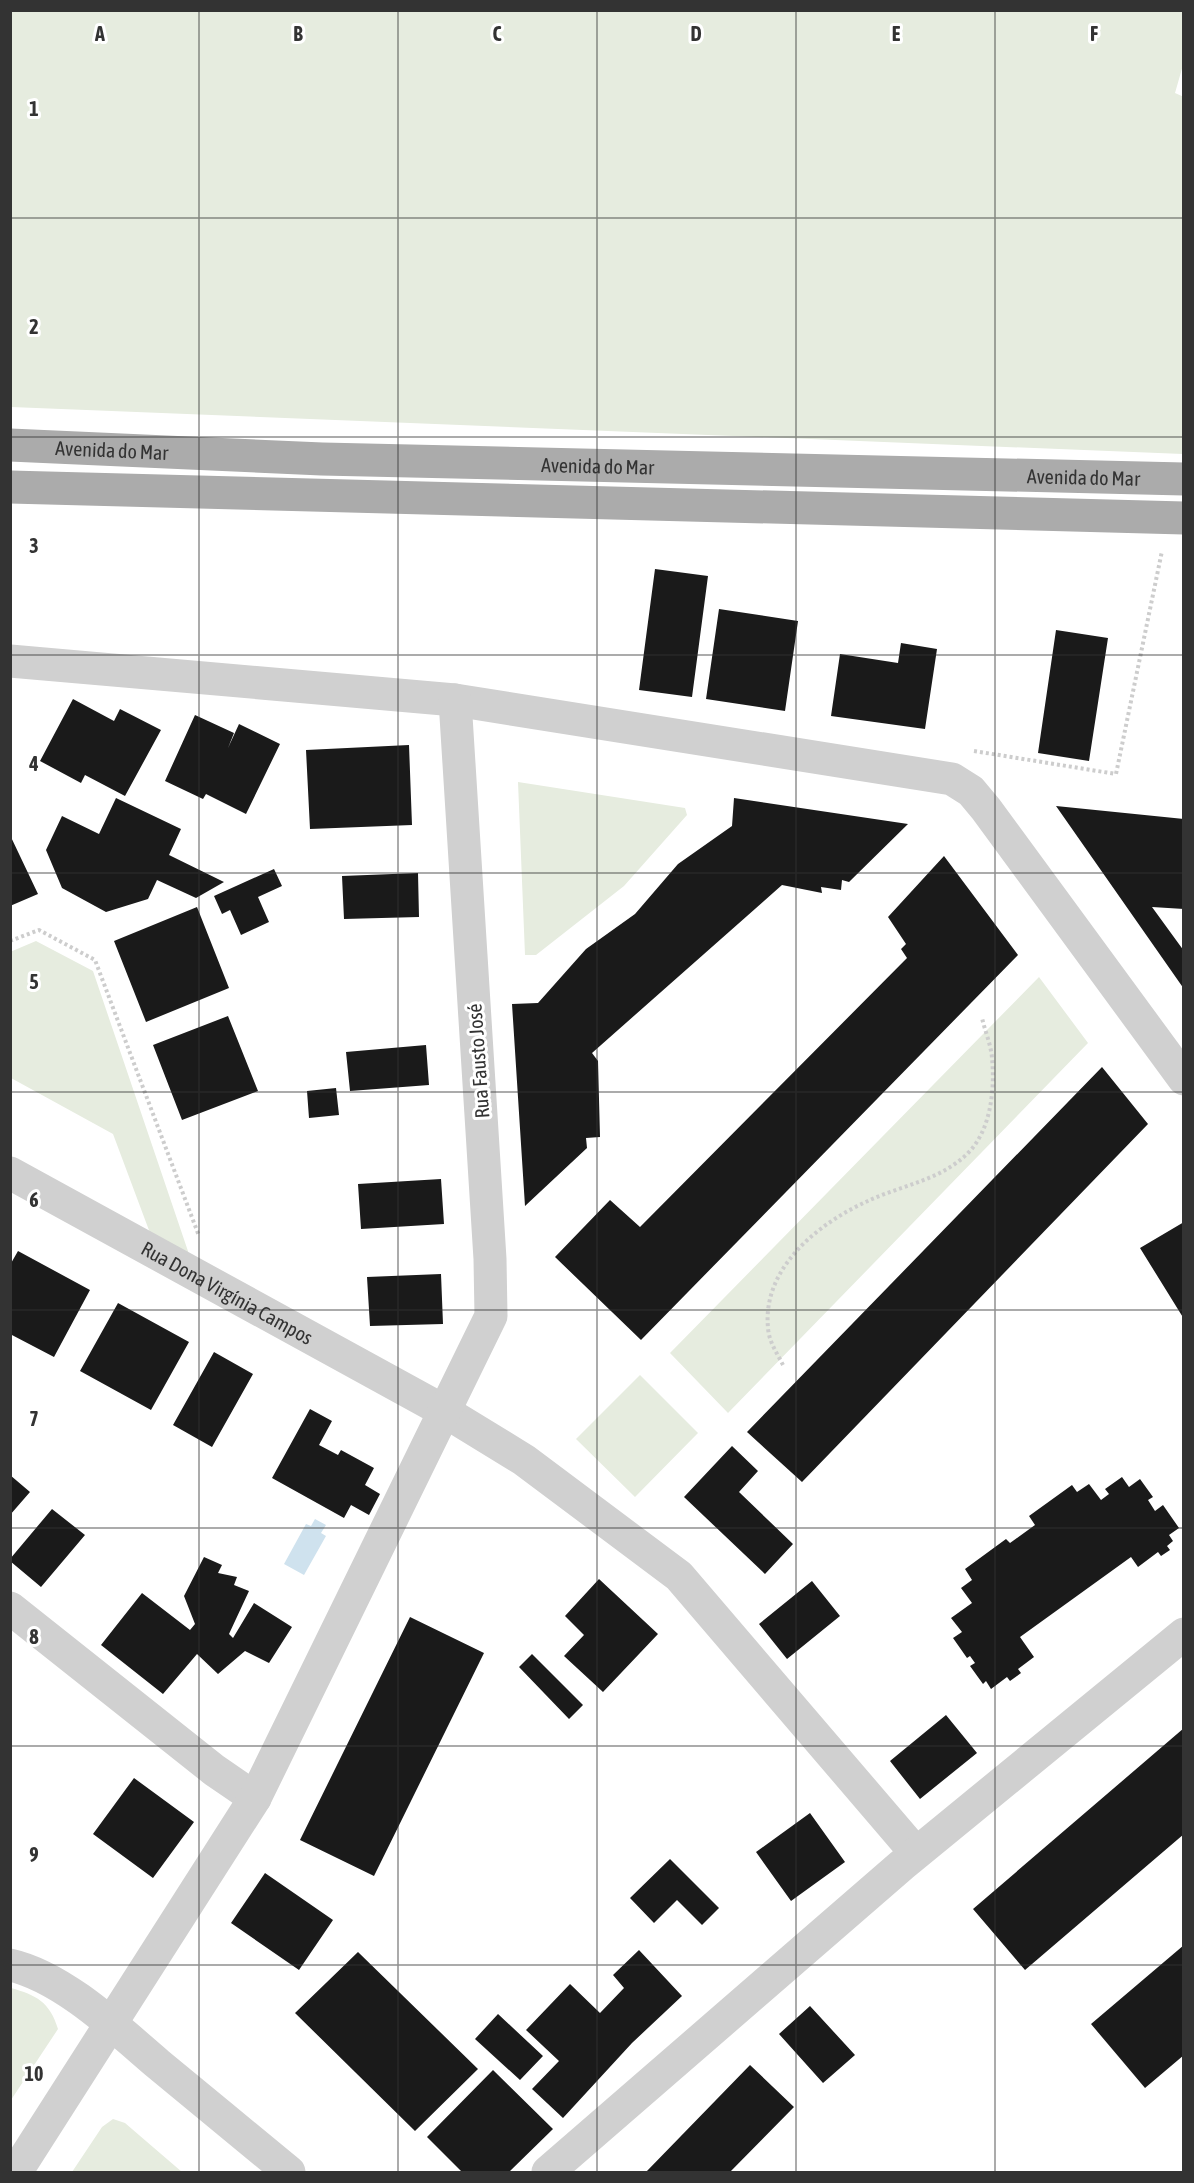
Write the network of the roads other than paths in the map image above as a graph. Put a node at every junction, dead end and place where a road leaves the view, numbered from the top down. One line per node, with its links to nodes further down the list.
1 (10, 445): 2 (main road, Avenida do Mar)
2 (1184, 479)
3 (10, 487): 4 (main road, Avenida do Mar)
4 (1174, 517)
5 (10, 661): 6 (street)
6 (455, 700): 7 (street); 9 (street, Rua Fausto José)
7 (1184, 1079)
8 (10, 1173): 9 (street, Rua Dona Virgínia Campos)
9 (444, 1411): 12 (street, Rua Fausto José); 13 (street, Rua Dona Virgínia Campos)
10 (10, 1608): 12 (street)
11 (1184, 1634): 13 (street)
12 (255, 1798): 15 (street, Rua Fausto José)
13 (916, 1853): 18 (street)
14 (10, 1965): 15 (street)
15 (112, 2025): 16 (street, Rua Fausto José); 17 (street)
16 (16, 2172)
17 (289, 2172)
18 (549, 2172)

